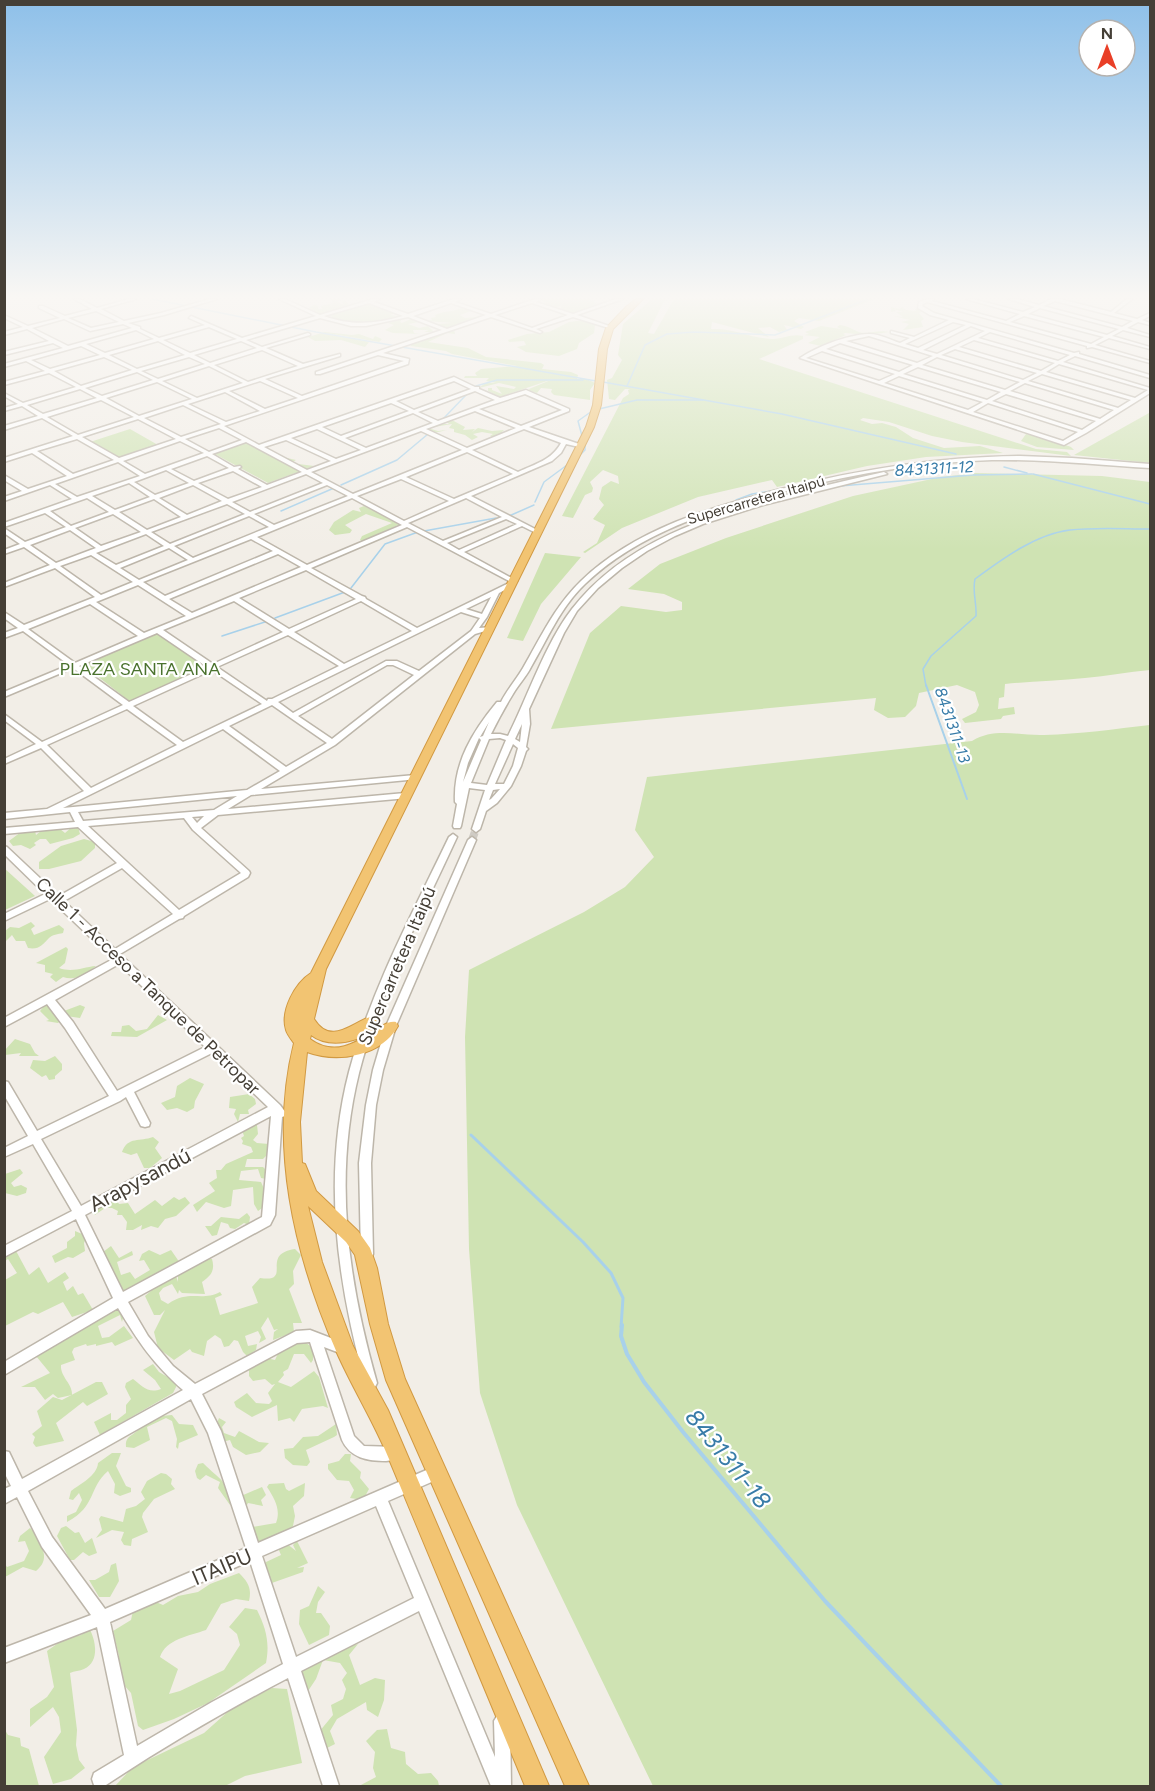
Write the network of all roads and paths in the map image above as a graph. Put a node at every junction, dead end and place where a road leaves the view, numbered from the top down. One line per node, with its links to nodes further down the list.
1 (73, 383): 20 (street)
2 (97, 383): 20 (street)
3 (154, 383): 26 (street)
4 (162, 383): 28 (street)
5 (247, 383): 22 (street)
6 (268, 383): 27 (street)
7 (340, 383): 19 (street)
8 (347, 383): 19 (street)
9 (444, 383): 31 (street)
10 (463, 383): 21 (street)
11 (599, 383): 57 (highway)
12 (880, 383): 39 (street)
13 (926, 383): 32 (street)
14 (975, 383): 24 (street)
15 (1023, 383): 24 (street)
16 (1026, 383): 37 (street)
17 (1078, 383): 30 (street)
18 (1125, 383): 23 (street)
19 (343, 384): 27 (street)
20 (82, 387): 26 (street); 34 (street)
21 (477, 388): 29 (street); 40 (street)
22 (224, 390): 28 (street); 38 (street)
23 (1150, 390): 30 (street)
24 (1006, 392): 32 (street); 43 (street)
25 (4, 396): 34 (street)
26 (103, 398): 41 (street); 42 (street)
27 (302, 398): 38 (street)
28 (196, 399): 33 (street)
29 (500, 400): 35 (street); 48 (street)
30 (1136, 400): 37 (street)
31 (388, 402): 40 (street); 46 (street)
32 (987, 402): 39 (street); 50 (street)
33 (182, 403): 42 (street); 45 (street)
34 (21, 406): 36 (street); 41 (street)
35 (474, 409): 44 (street); 48 (street)
36 (4, 410)
37 (1119, 410): 43 (street)
38 (265, 411): 45 (street)
39 (968, 412): 50 (street)
40 (413, 413): 44 (street); 53 (street)
41 (40, 417): 47 (street); 51 (street)
42 (139, 417): 51 (street); 54 (street)
43 (1101, 421): 50 (street)
44 (436, 424): 49 (street)
45 (222, 425): 54 (street); 55 (street)
46 (318, 427): 52 (street); 53 (street)
47 (4, 428)
48 (521, 428): 56 (street); 60 (street)
49 (421, 429): 59 (street); 60 (street)
50 (1084, 432)
51 (76, 437): 61 (street); 65 (street)
52 (286, 438): 58 (street); 66 (street)
53 (341, 438): 59 (street)
54 (181, 439): 63 (street); 65 (street)
55 (245, 441): 58 (street); 63 (street)
56 (564, 442): 57 (street); 73 (street)
57 (579, 445): 105 (highway)
58 (259, 447): 72 (street)
59 (365, 450): 66 (street)
60 (466, 450): 73 (street); 76 (street)
61 (33, 451): 64 (street); 74 (street)
62 (4, 454): 64 (street)
63 (209, 454): 69 (street); 70 (street)
64 (8, 459)
65 (118, 460): 74 (street); 75 (street)
66 (335, 461): 72 (street)
67 (1021, 461): 68 (street, Supercarretera Itaipú); 71 (street, Supercarretera Itaipú); 144 (street, Supercarretera Itaipú); 148 (street, Supercarretera Itaipú)
68 (1150, 466)
69 (166, 468): 75 (street); 81 (street)
70 (237, 469): 81 (street); 82 (street)
71 (1150, 471)
72 (307, 472): 80 (street); 82 (street)
73 (518, 474): 86 (street)
74 (72, 476): 79 (street)
75 (145, 476): 78 (street)
76 (400, 476): 84 (street); 91 (street)
77 (4, 477): 83 (street)
78 (129, 481): 85 (street); 87 (street)
79 (50, 483): 83 (street); 89 (street)
80 (328, 483): 84 (street); 94 (street)
81 (197, 484): 87 (street); 90 (street)
82 (269, 486): 90 (street)
83 (27, 491): 88 (street)
84 (353, 495): 98 (street); 101 (street)
85 (88, 496): 89 (street); 93 (street)
86 (464, 497): 91 (street); 96 (street); 97 (street)
87 (157, 498): 93 (street); 95 (street)
88 (4, 499)
89 (77, 500): 92 (street)
90 (228, 501): 94 (street); 95 (street)
91 (454, 501): 98 (street)
92 (46, 511): 100 (street); 102 (street)
93 (115, 514): 102 (street); 104 (street)
94 (250, 514): 101 (street); 109 (street)
95 (186, 517): 104 (street)
96 (504, 518): 97 (street); 107 (street)
97 (513, 520): 99 (street)
98 (405, 524): 107 (street); 118 (street)
99 (522, 524): 105 (street); 114 (street)
100 (4, 525)
101 (273, 527): 106 (street)
102 (72, 529): 108 (street); 110 (street)
103 (4, 530): 108 (street)
104 (145, 532): 109 (street); 110 (street)
105 (538, 532): 120 (highway)
106 (251, 536): 111 (street); 115 (street)
107 (443, 543): 114 (street)
108 (26, 546): 112 (street); 116 (street)
109 (167, 546): 115 (street); 117 (street)
110 (101, 549): 113 (street)
111 (279, 551): 118 (street); 126 (street)
112 (4, 552)
113 (91, 552): 116 (street); 117 (street)
114 (459, 552): 120 (street)
115 (192, 560): 119 (street)
116 (54, 566): 121 (street); 123 (street)
117 (116, 567): 119 (street)
118 (309, 567): 124 (street); 125 (street)
119 (138, 581): 123 (street); 126 (street)
120 (513, 582): 122 (street); 133 (highway)
121 (4, 585)
122 (496, 591): 128 (street); 131 (street)
123 (100, 597): 127 (street)
124 (234, 598): 130 (street); 136 (street)
125 (363, 598): 135 (street); 136 (street)
126 (164, 599): 130 (street)
127 (90, 601): 132 (street); 139 (street)
128 (459, 609): 131 (street); 135 (street)
129 (4, 614): 132 (street)
130 (191, 616): 134 (street)
131 (484, 617): 137 (street)
132 (23, 628): 138 (street); 140 (street)
133 (490, 628): 137 (street); 161 (highway)
134 (158, 630): 139 (street); 142 (street)
135 (416, 630): 141 (street)
136 (289, 631): 141 (street); 142 (street)
137 (473, 632): 143 (street)
138 (4, 636)
139 (143, 636): 140 (street)
140 (76, 666): 145 (street); 147 (street)
141 (343, 666): 146 (street)
142 (212, 667): 146 (street); 147 (street)
143 (418, 674): 149 (street); 155 (street)
144 (510, 693): 152 (street, Supercarretera Itaipú); 154 (street)
145 (4, 695)
146 (268, 702): 149 (street); 151 (street)
147 (128, 706): 156 (street); 157 (street)
148 (526, 707): 153 (street, Supercarretera Itaipú); 158 (street)
149 (294, 715): 155 (street)
150 (4, 716): 156 (street)
151 (223, 725): 157 (street); 160 (street)
152 (488, 736): 153 (street); 154 (street); 163 (street, Supercarretera Itaipú)
153 (511, 738): 158 (street); 165 (street, Supercarretera Itaipú)
154 (475, 741): 163 (street)
155 (332, 743): 160 (street)
156 (42, 745): 159 (street); 166 (street)
157 (183, 746): 166 (street)
158 (524, 749): 164 (street)
159 (4, 762)
160 (285, 771): 167 (street)
161 (415, 777): 162 (street); 168 (highway)
162 (374, 781): 167 (street); 169 (street)
163 (462, 784): 165 (street); 177 (street, Supercarretera Itaipú)
164 (507, 786): 165 (street); 171 (street)
165 (488, 788): 171 (street, Supercarretera Itaipú)
166 (89, 791): 172 (street)
167 (247, 794): 170 (street); 173 (street)
168 (405, 796): 169 (street); 187 (highway)
169 (374, 799): 173 (street)
170 (73, 810): 172 (street); 176 (street)
171 (482, 810): 192 (street, Supercarretera Itaipú)
172 (48, 812): 175 (street)
173 (219, 812): 174 (street); 178 (street)
174 (186, 815): 176 (street); 178 (street)
175 (4, 816)
176 (81, 825): 179 (street); 182 (street)
177 (457, 826)
178 (196, 828): 184 (street)
179 (4, 831)
180 (453, 837): 191 (street, Supercarretera Itaipú)
181 (4, 849): 183 (street, Calle 1 - Acceso a Tanque de Petropar)
182 (123, 864): 183 (street); 184 (street)
183 (55, 897): 185 (street); 186 (street, Calle 1 - Acceso a Tanque de Petropar)
184 (180, 916): 186 (street)
185 (4, 918)
186 (118, 956): 188 (street); 195 (street, Calle 1 - Acceso a Tanque de Petropar)
187 (319, 969): 189 (highway); 193 (highway)
188 (49, 999): 190 (street); 198 (street)
189 (306, 1018): 191 (highway); 193 (highway)
190 (4, 1023)
191 (370, 1023): 194 (street, Supercarretera Itaipú)
192 (391, 1026): 194 (highway); 208 (street, Supercarretera Itaipú)
193 (301, 1041): 194 (highway); 200 (highway)
194 (362, 1047): 206 (street, Supercarretera Itaipú)
195 (213, 1048): 197 (street); 199 (street, Calle 1 - Acceso a Tanque de Petropar)
196 (4, 1085): 202 (street)
197 (128, 1091): 198 (street); 201 (street)
198 (116, 1098): 202 (street)
199 (276, 1109): 200 (street, Calle 1 - Acceso a Tanque de Petropar); 205 (street, Arapysandú); 209 (street)
200 (292, 1122): 203 (highway)
201 (145, 1123)
202 (34, 1138): 204 (street); 205 (street)
203 (294, 1143): 206 (highway); 211 (highway)
204 (4, 1153)
205 (79, 1213): 207 (street, Arapysandú); 209 (street)
206 (339, 1225): 208 (highway); 214 (street, Supercarretera Itaipú)
207 (4, 1252)
208 (367, 1263): 217 (highway)
209 (120, 1300): 212 (street); 213 (street)
210 (315, 1338): 211 (street); 213 (street); 215 (street)
211 (345, 1350): 214 (highway)
212 (4, 1369)
213 (194, 1391): 219 (street); 222 (street)
214 (381, 1417): 215 (highway)
215 (396, 1454): 218 (highway)
216 (4, 1457): 219 (street)
217 (438, 1472): 218 (street, ITAIPU); 234 (highway)
218 (409, 1484): 221 (street, ITAIPU); 227 (highway)
219 (20, 1488): 220 (street); 224 (street)
220 (4, 1497)
221 (380, 1498): 222 (street, ITAIPU); 223 (street)
222 (254, 1554): 224 (street, ITAIPU); 226 (street)
223 (422, 1602): 226 (street); 231 (street)
224 (102, 1618): 225 (street, ITAIPU); 228 (street)
225 (4, 1656)
226 (292, 1666): 228 (street); 230 (street)
227 (502, 1704): 232 (street); 233 (highway)
228 (132, 1757): 229 (street)
229 (100, 1779)
230 (331, 1786)
231 (499, 1786)
232 (503, 1786)
233 (537, 1786)
234 (577, 1786)

